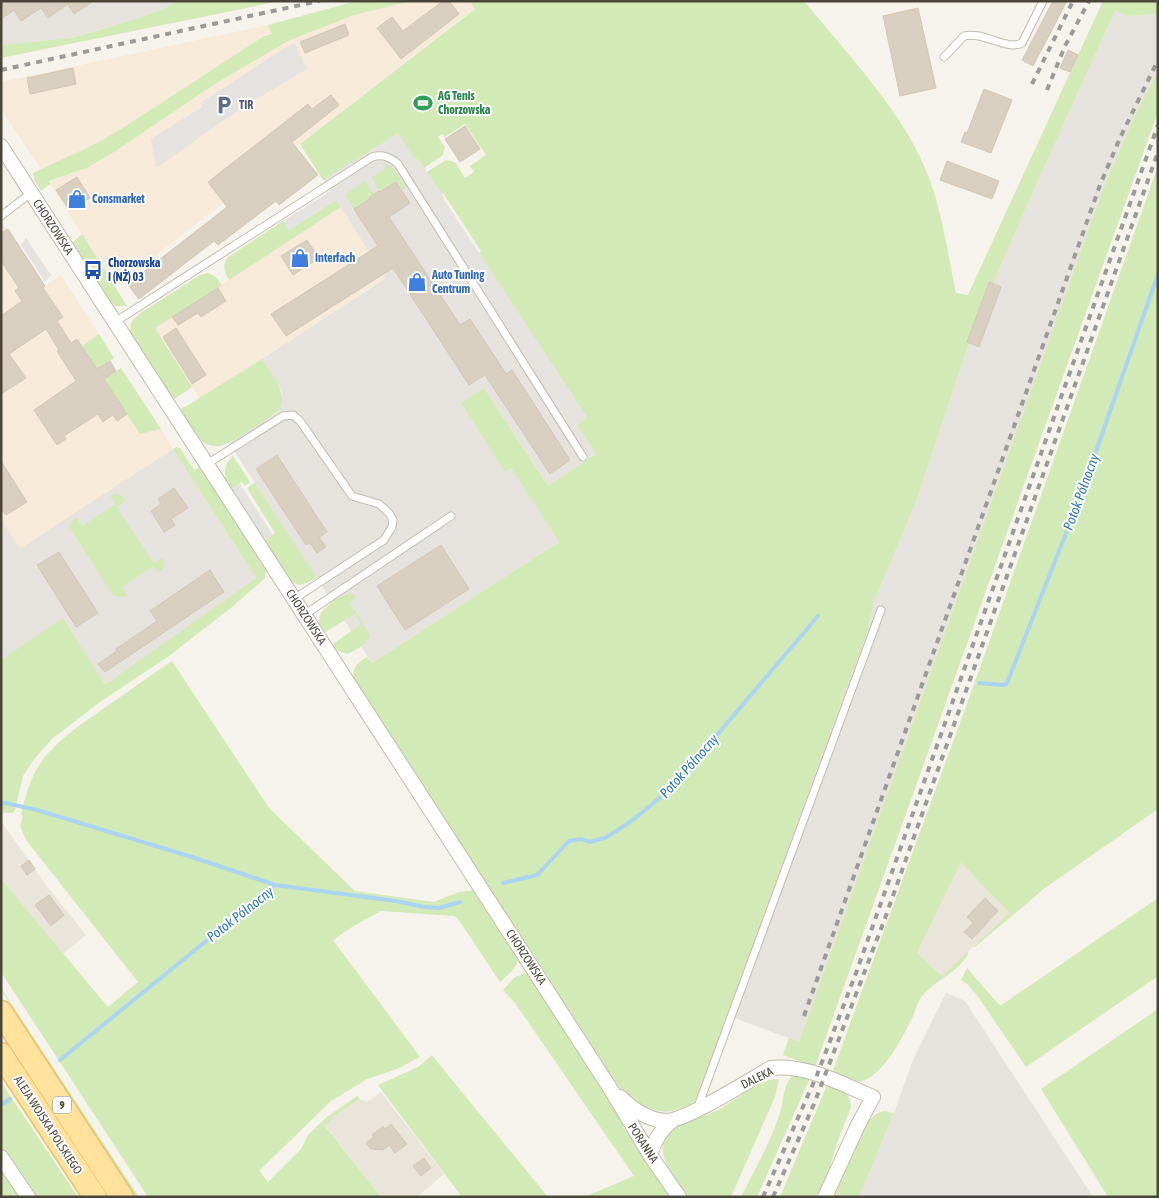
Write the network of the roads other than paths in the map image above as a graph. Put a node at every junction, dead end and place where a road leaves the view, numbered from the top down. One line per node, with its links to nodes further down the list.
1 (1043, 1): 2 (lane)
2 (944, 57)
3 (1, 146): 4 (street, CHORZOWSKA)
4 (31, 193): 5 (lane); 6 (street, CHORZOWSKA)
5 (1, 216)
6 (115, 322): 7 (lane); 8 (street, CHORZOWSKA)
7 (583, 457)
8 (207, 464): 10 (street, CHORZOWSKA); 10 (lane)
9 (451, 516): 12 (lane)
10 (294, 599): 12 (street, CHORZOWSKA)
11 (881, 610): 16 (lane)
12 (304, 615): 15 (street, CHORZOWSKA)
13 (1, 1012): 22 (main road, ALEJA WOJSKA POLSKIEGO / 9)
14 (1, 1054): 21 (main road, ALEJA WOJSKA POLSKIEGO / 9)
15 (610, 1088): 17 (street); 18 (street, PORANNA)
16 (697, 1110): 17 (street, DALEKA); 24 (street, DALEKA)
17 (673, 1120): 18 (street, DALEKA)
18 (650, 1155): 23 (street, PORANNA)
19 (1, 1156): 20 (street)
20 (28, 1197)
21 (95, 1197)
22 (122, 1197)
23 (679, 1197)
24 (825, 1197)

